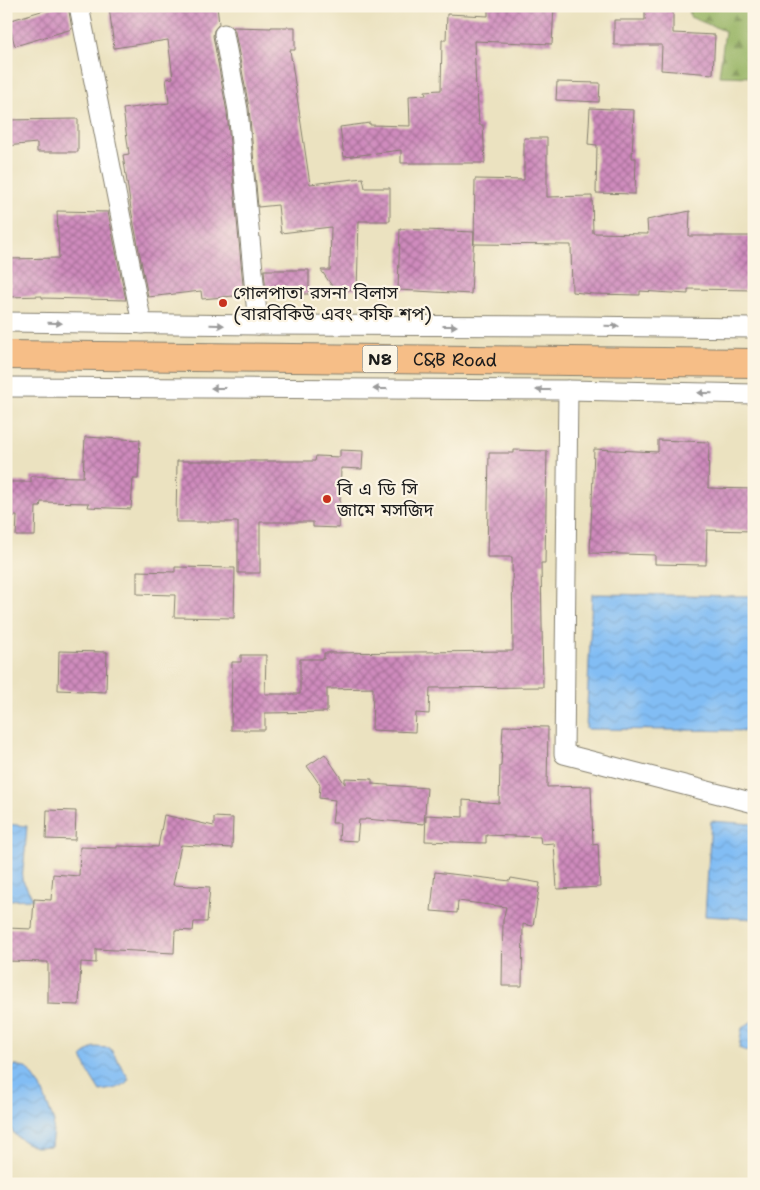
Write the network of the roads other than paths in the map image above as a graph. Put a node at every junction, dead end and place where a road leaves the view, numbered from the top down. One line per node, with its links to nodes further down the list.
1 (79, 6): 4 (street)
2 (224, 34): 5 (street)
3 (6, 322): 4 (street, one-way to 4)
4 (142, 324): 5 (street, one-way to 5)
5 (258, 325): 6 (street, one-way to 6)
6 (754, 328)
7 (6, 355): 8 (highway, C&B Road / N8)
8 (754, 363)
9 (6, 387): 10 (street, one-way to 9)
10 (568, 390): 11 (street, one-way to 10); 12 (street)
11 (754, 394)
12 (754, 803)

